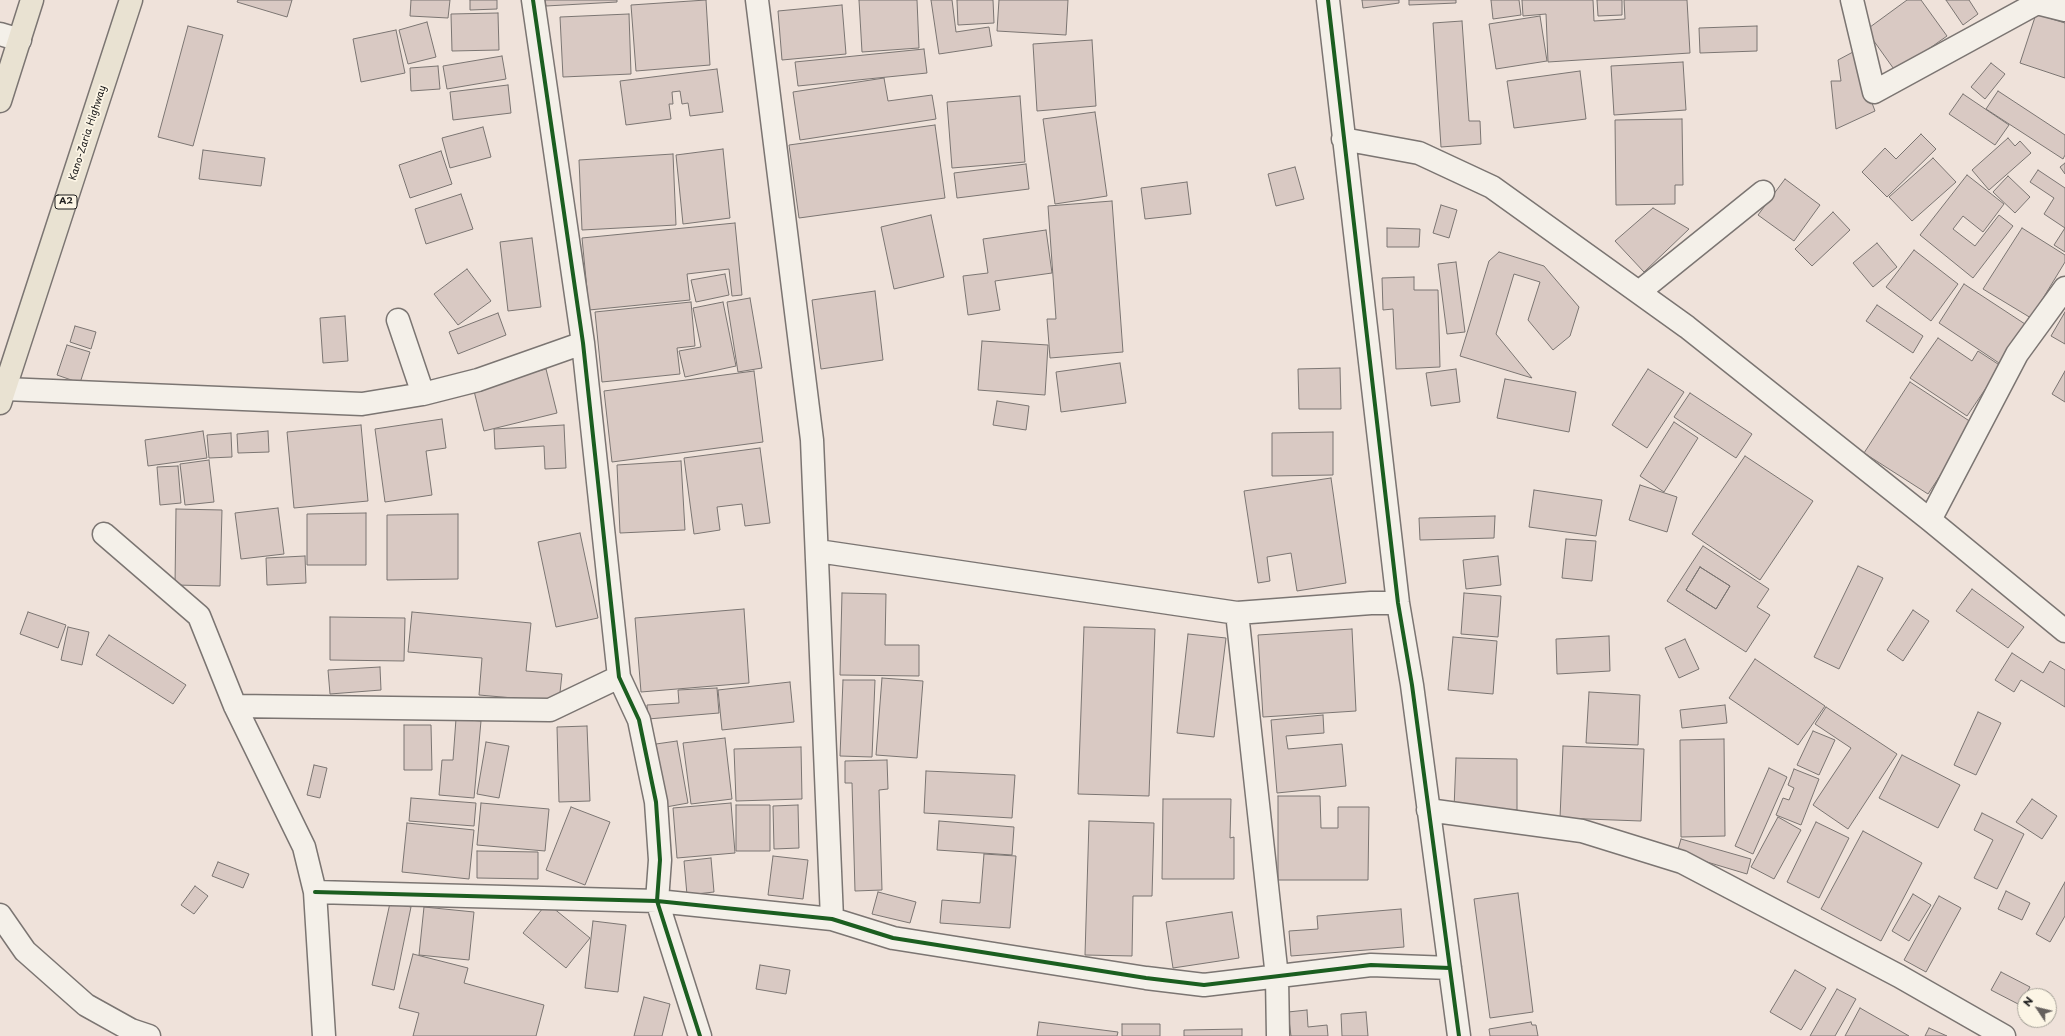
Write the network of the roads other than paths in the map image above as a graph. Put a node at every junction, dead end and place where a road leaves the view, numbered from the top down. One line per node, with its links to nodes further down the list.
1 (32, 0): 8 (highway)
2 (131, 0): 17 (highway, Kano-Zaria Highway / A2)
3 (533, 0): 15 (street)
4 (757, 0): 20 (street)
5 (1328, 0): 10 (street)
6 (1852, 0): 7 (street)
7 (2065, 10)
8 (10, 37): 9 (highway)
9 (0, 101)
10 (1343, 139): 13 (street); 21 (street)
11 (1762, 192): 13 (street)
12 (2065, 288): 18 (street)
13 (1639, 292): 18 (street)
14 (398, 320): 16 (street)
15 (584, 343): 16 (street); 24 (street)
16 (423, 394): 17 (street)
17 (3, 396)
18 (1930, 520): 23 (street)
19 (104, 534): 25 (street)
20 (818, 551): 22 (street); 30 (street)
21 (1398, 603): 22 (street); 26 (street)
22 (1237, 613): 32 (street)
23 (2065, 631)
24 (619, 677): 25 (street); 28 (street)
25 (235, 706): 27 (street)
26 (1428, 810): 31 (street); 38 (street)
27 (315, 892): 28 (street); 34 (street)
28 (657, 901): 30 (street); 35 (street)
29 (0, 915): 33 (street)
30 (832, 919): 32 (street)
31 (1450, 968): 32 (street); 37 (street)
32 (1277, 977): 36 (street)
33 (149, 1036)
34 (324, 1036)
35 (700, 1036)
36 (1278, 1036)
37 (1459, 1036)
38 (2004, 1036)

